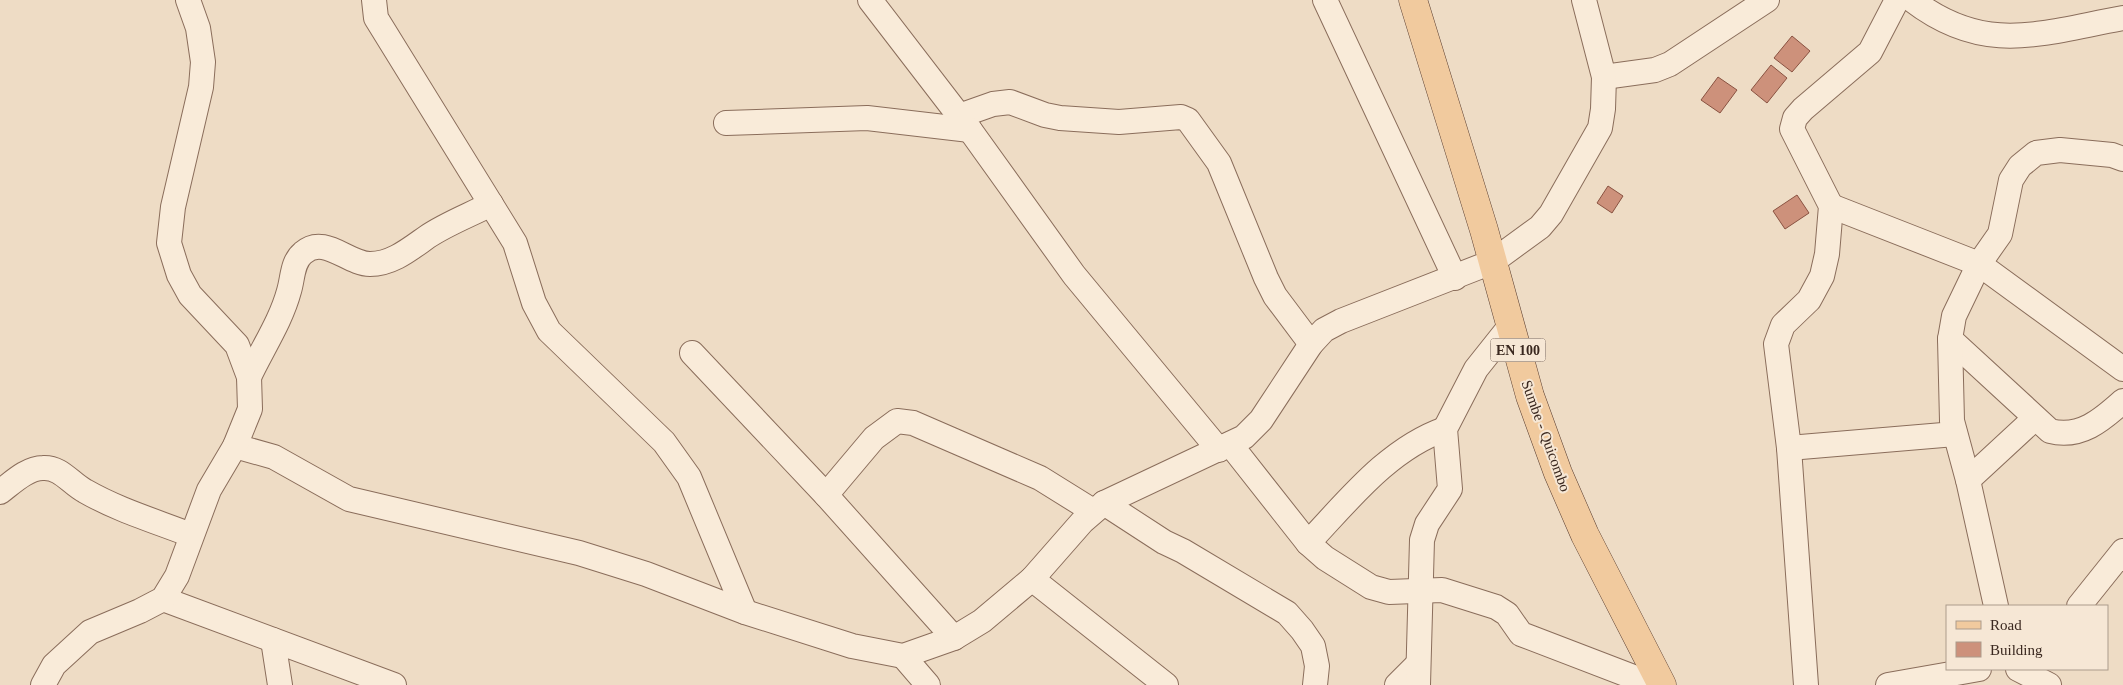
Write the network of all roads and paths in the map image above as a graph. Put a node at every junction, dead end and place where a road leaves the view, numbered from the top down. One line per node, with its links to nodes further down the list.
1 (188, 0): 25 (street)
2 (374, 0): 15 (street)
3 (870, 0): 13 (street)
4 (1325, 0): 19 (street)
5 (1413, 0): 17 (main road, Sumbe - Quicombo / EN 100)
6 (1584, 0): 11 (street)
7 (1767, 0): 11 (street)
8 (1897, 0): 16 (street)
9 (1912, 0): 10 (street)
10 (2123, 18)
11 (1604, 77): 17 (street)
12 (726, 123): 13 (street)
13 (964, 123): 22 (street); 31 (street)
14 (2123, 159): 18 (street)
15 (491, 204): 25 (street); 45 (street)
16 (1831, 206): 18 (street); 32 (street)
17 (1492, 262): 19 (street); 20 (main road, Sumbe - Quicombo / EN 100)
18 (1979, 264): 21 (street); 24 (street)
19 (1455, 278): 22 (street)
20 (1511, 325): 28 (street); 60 (main road, Sumbe - Quicombo / EN 100)
21 (1950, 339): 27 (street); 29 (street)
22 (1310, 344): 31 (street)
23 (692, 353): 35 (street)
24 (2123, 369)
25 (249, 377): 30 (street)
26 (2123, 400): 27 (street)
27 (2034, 419): 33 (street)
28 (1444, 429): 38 (street); 41 (street)
29 (1955, 434): 32 (street); 33 (street)
30 (235, 446): 37 (street); 45 (street)
31 (1224, 447): 36 (street); 38 (street)
32 (1789, 448): 61 (street)
33 (1968, 480): 43 (street)
34 (0, 492): 37 (street)
35 (826, 495): 36 (street); 46 (street)
36 (1099, 507): 40 (street); 57 (street)
37 (191, 535): 42 (street)
38 (1308, 543): 41 (street)
39 (2123, 551): 44 (street)
40 (1032, 579): 46 (street); 56 (street)
41 (1421, 590): 51 (street); 59 (street)
42 (163, 599): 47 (street); 52 (street)
43 (1996, 605)
44 (2080, 605)
45 (744, 612): 48 (street)
46 (954, 638): 48 (street)
47 (273, 640): 53 (street); 54 (street)
48 (903, 656): 55 (street)
49 (1973, 670): 62 (street)
50 (2020, 670): 63 (street)
51 (1418, 674): 58 (street)
52 (43, 685)
53 (280, 685)
54 (394, 685)
55 (928, 685)
56 (1166, 685)
57 (1315, 685)
58 (1397, 685)
59 (1654, 685)
60 (1662, 685)
61 (1806, 685)
62 (1888, 685)
63 (2049, 685)

